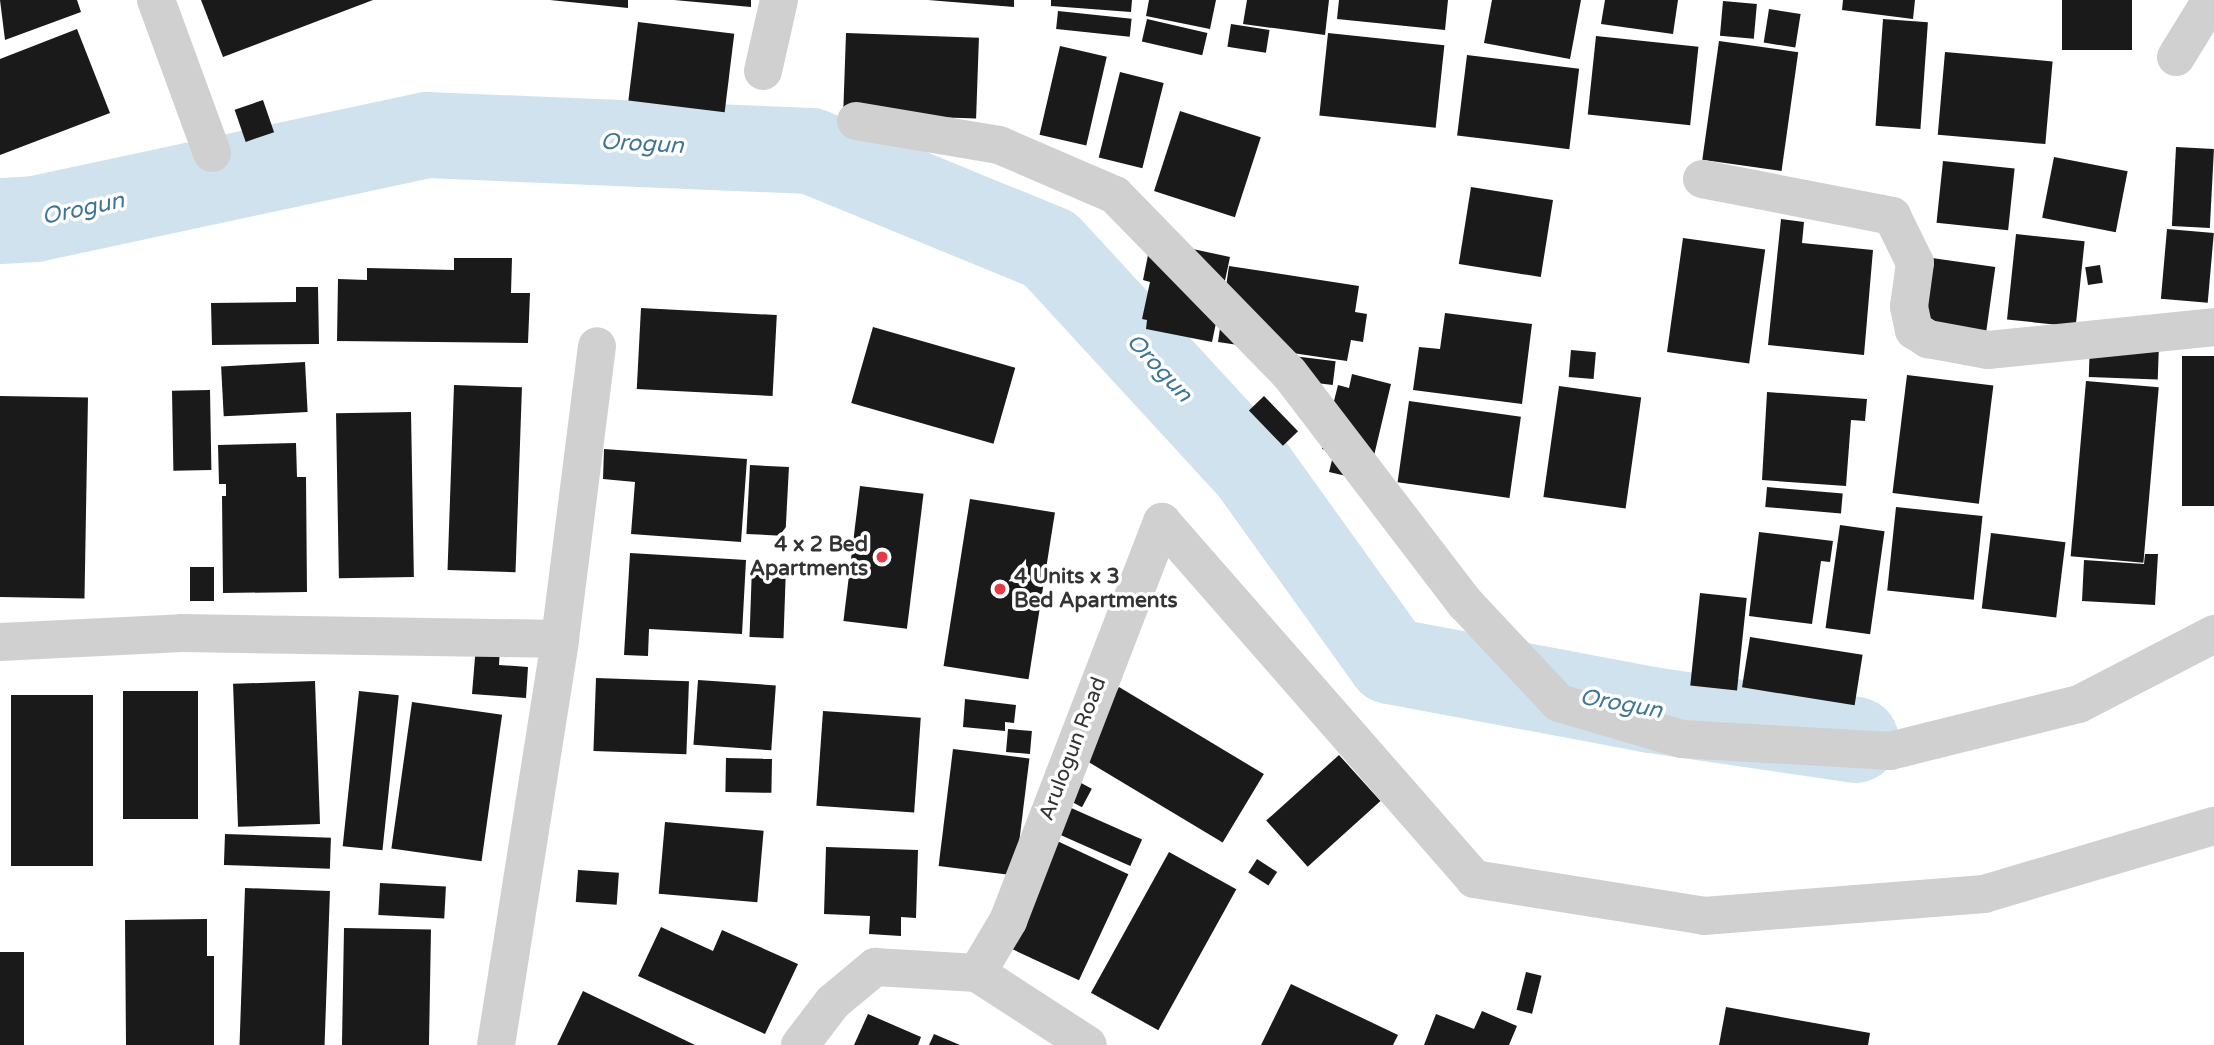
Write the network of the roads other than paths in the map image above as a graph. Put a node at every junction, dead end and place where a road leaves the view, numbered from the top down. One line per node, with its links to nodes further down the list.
1 (156, 0): 7 (street)
2 (779, 0): 5 (street)
3 (2211, 0): 4 (street)
4 (2176, 57)
5 (764, 71)
6 (856, 121): 11 (street)
7 (212, 153)
8 (1702, 179): 9 (street)
9 (2214, 327)
10 (597, 346): 12 (street)
11 (2214, 634)
12 (560, 639): 13 (street); 16 (street)
13 (0, 642)
14 (2214, 825): 15 (street, Arulogun Road)
15 (977, 974): 17 (street); 18 (street)
16 (496, 1045)
17 (800, 1045)
18 (1088, 1045)

